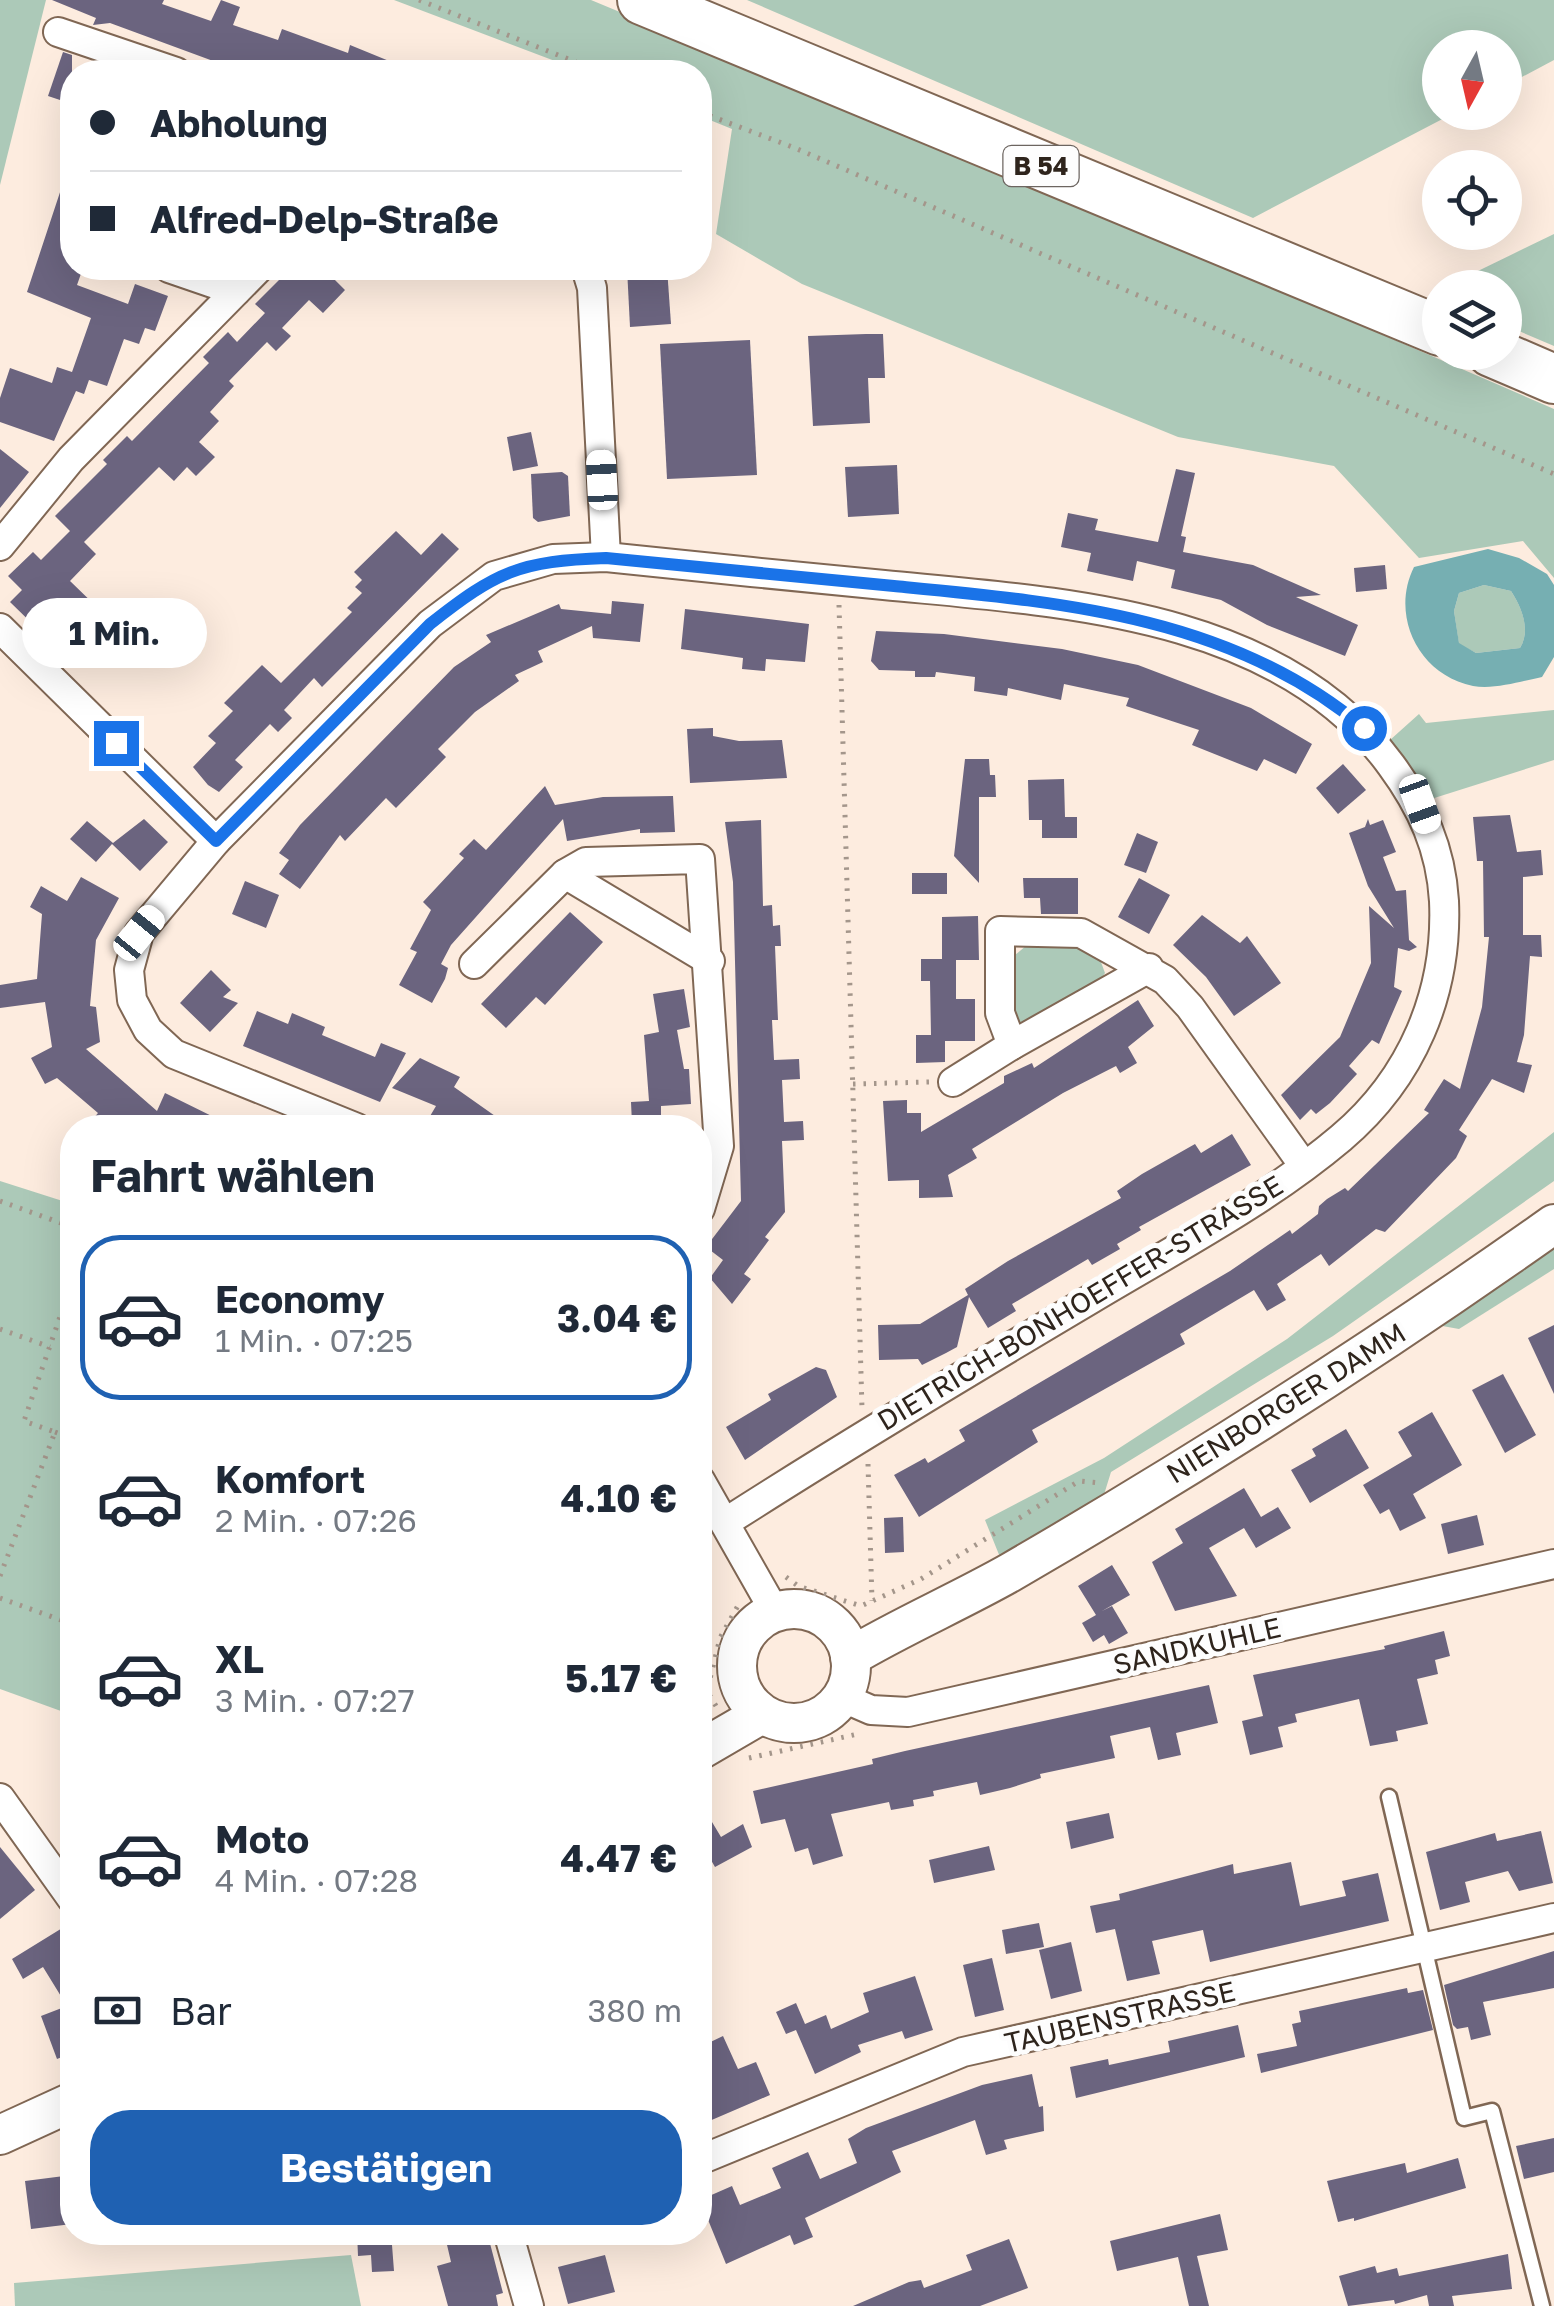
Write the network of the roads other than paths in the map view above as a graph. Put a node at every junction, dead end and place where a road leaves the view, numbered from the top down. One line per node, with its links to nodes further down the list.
1 (642, 0): 8 (highway, B 54)
2 (58, 32): 3 (street)
3 (141, 60)
4 (204, 280): 7 (street)
5 (247, 280): 7 (street)
6 (590, 280): 12 (street)
7 (236, 291): 11 (street)
8 (1422, 325)
9 (1522, 365): 10 (highway)
10 (1554, 379)
11 (0, 546)
12 (606, 558): 14 (street, DIETRICH-BONHOEFFER-STRASSE); 22 (street, DIETRICH-BONHOEFFER-STRASSE)
13 (0, 628): 14 (street)
14 (216, 841): 21 (street, DIETRICH-BONHOEFFER-STRASSE)
15 (565, 874): 16 (street); 16 (street); 17 (street)
16 (710, 960): 23 (street)
17 (474, 964)
18 (1149, 968): 19 (street); 19 (street); 22 (street)
19 (1012, 1045): 20 (street)
20 (953, 1082)
21 (325, 1115)
22 (1304, 1166): 26 (street, DIETRICH-BONHOEFFER-STRASSE)
23 (712, 1169)
24 (1554, 1224): 29 (street, NIENBORGER DAMM)
25 (712, 1499): 26 (street)
26 (726, 1522): 28 (street)
27 (1554, 1564): 30 (street, SANDKUHLE)
28 (768, 1599): 29 (street); 31 (street)
29 (857, 1623): 30 (street)
30 (856, 1704): 31 (street)
31 (724, 1717)
32 (1389, 1797): 36 (lane)
33 (0, 1798): 34 (street)
34 (60, 1882)
35 (1554, 1918): 36 (street, TAUBENSTRASSE)
36 (1425, 1948): 39 (street, TAUBENSTRASSE); 42 (lane)
37 (60, 2108): 38 (street)
38 (0, 2135)
39 (712, 2155)
40 (516, 2245): 41 (street)
41 (530, 2306)
42 (1542, 2306)

